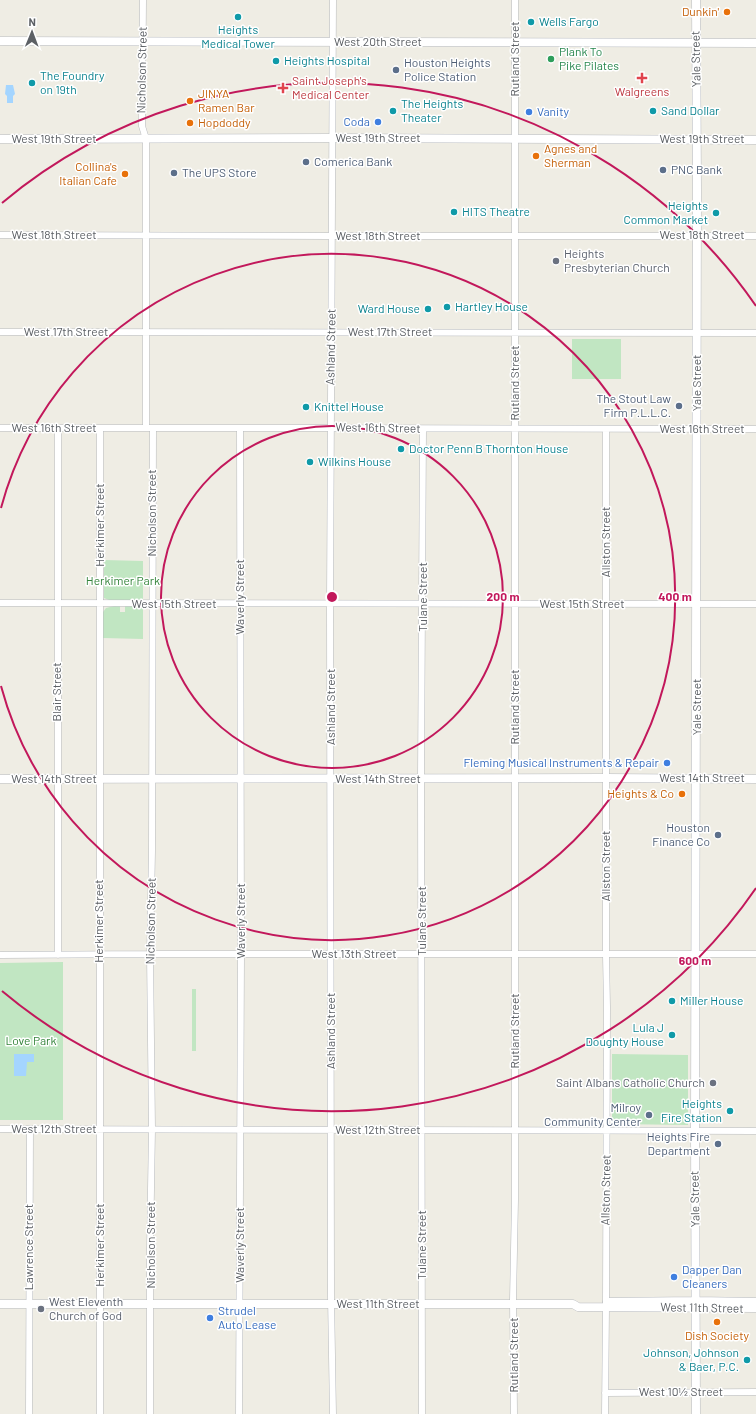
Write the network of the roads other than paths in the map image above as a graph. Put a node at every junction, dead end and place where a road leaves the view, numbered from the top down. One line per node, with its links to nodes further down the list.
1 (143, 0): 6 (street, Nicholson Street)
2 (333, 0): 7 (street, Ashland Street)
3 (515, 0): 8 (street, Rutland Street)
4 (696, 0): 9 (main road, Yale Street)
5 (0, 42): 6 (main road, West 20th Street)
6 (143, 42): 7 (main road, West 20th Street); 13 (street, Nicholson Street)
7 (332, 42): 8 (main road, West 20th Street); 11 (street, Ashland Street)
8 (515, 42): 9 (main road, West 20th Street); 14 (street, Rutland Street)
9 (696, 42): 10 (main road, West 20th Street); 15 (main road, Yale Street)
10 (756, 42)
11 (332, 138): 13 (main road, West 19th Street); 14 (main road, West 19th Street); 21 (street, Ashland Street)
12 (0, 139): 13 (main road, West 19th Street)
13 (146, 139): 20 (street, Nicholson Street)
14 (515, 139): 15 (main road, West 19th Street); 18 (street, Rutland Street)
15 (697, 139): 16 (main road, West 19th Street); 19 (main road, Yale Street)
16 (756, 140)
17 (0, 235): 20 (street, West 18th Street)
18 (515, 235): 19 (street, West 18th Street); 21 (street, West 18th Street); 26 (street, Rutland Street)
19 (697, 235): 22 (street, West 18th Street); 27 (main road, Yale Street)
20 (146, 236): 21 (street, West 18th Street); 23 (street, Nicholson Street)
21 (333, 236): 25 (street, Ashland Street)
22 (756, 236)
23 (145, 331): 24 (street, West 17th Street); 25 (street, West 17th Street); 32 (street, Nicholson Street)
24 (0, 332)
25 (331, 332): 26 (street, West 17th Street); 35 (street, Ashland Street)
26 (515, 333): 27 (street, West 17th Street); 37 (street, Rutland Street)
27 (697, 333): 28 (street, West 17th Street); 40 (main road, Yale Street)
28 (756, 333)
29 (0, 428): 30 (street, West 16th Street)
30 (58, 428): 31 (street, West 16th Street); 42 (street, Blair Street)
31 (100, 428): 32 (street, West 16th Street); 43 (street, Herkimer Street)
32 (146, 428): 33 (street, West 16th Street)
33 (153, 428): 34 (street, West 16th Street); 44 (street, Nicholson Street)
34 (240, 428): 35 (street, West 16th Street); 45 (street, Waverly Street)
35 (331, 428): 36 (street, West 16th Street); 46 (street, Ashland Street)
36 (423, 429): 37 (street, West 16th Street); 47 (street, Tulane Street)
37 (515, 429): 38 (street, West 16th Street); 48 (street, Rutland Street)
38 (606, 429): 40 (street, West 16th Street); 49 (street, Allston Street)
39 (756, 429): 40 (street, West 16th Street)
40 (697, 430): 51 (main road, Yale Street)
41 (0, 603): 42 (street, West 15th Street)
42 (57, 603): 43 (street, West 15th Street); 61 (street, Blair Street)
43 (100, 603): 44 (street, West 15th Street); 57 (street, Herkimer Street)
44 (152, 604): 45 (street, West 15th Street); 62 (street, Nicholson Street)
45 (240, 604): 46 (street, West 15th Street); 58 (street, Waverly Street)
46 (330, 604): 47 (street, West 15th Street); 59 (street, Ashland Street)
47 (423, 604): 48 (street, West 15th Street); 52 (street, Tulane Street)
48 (515, 604): 49 (street, West 15th Street); 53 (street, Rutland Street)
49 (606, 604): 51 (street, West 15th Street); 54 (street, Allston Street)
50 (756, 604): 51 (street, West 15th Street)
51 (697, 605): 55 (main road, Yale Street)
52 (421, 778): 53 (main road, West 14th Street); 59 (main road, West 14th Street); 65 (street, Tulane Street)
53 (515, 778): 54 (main road, West 14th Street); 72 (street, Rutland Street)
54 (606, 778): 55 (main road, West 14th Street); 73 (street, Allston Street)
55 (696, 778): 60 (main road, West 14th Street); 66 (main road, Yale Street)
56 (0, 779): 61 (main road, West 14th Street)
57 (100, 779): 61 (main road, West 14th Street); 62 (main road, West 14th Street); 70 (street, Herkimer Street)
58 (240, 779): 59 (main road, West 14th Street); 62 (main road, West 14th Street); 71 (street, Waverly Street)
59 (331, 779): 64 (street, Ashland Street)
60 (756, 779)
61 (58, 780): 69 (street, Blair Street)
62 (151, 780): 63 (street, Nicholson Street)
63 (150, 954): 70 (street, West 13th Street); 71 (street, West 13th Street); 77 (street, Nicholson Street)
64 (330, 954): 65 (street, West 13th Street); 71 (street, West 13th Street); 79 (street, Ashland Street)
65 (422, 954): 72 (street, West 13th Street); 80 (street, Tulane Street)
66 (695, 954): 67 (street, West 13th Street); 73 (street, West 13th Street); 82 (main road, Yale Street)
67 (756, 954)
68 (0, 955): 69 (street, West 13th Street)
69 (58, 955): 70 (street, West 13th Street)
70 (99, 955): 76 (street, Herkimer Street)
71 (241, 955): 78 (street, Waverly Street)
72 (515, 955): 73 (street, West 13th Street); 81 (street, Rutland Street)
73 (606, 955): 83 (street, Allston Street)
74 (0, 1129): 75 (street, West 12th Street)
75 (30, 1129): 76 (street, West 12th Street); 87 (street, Lawrence Street)
76 (99, 1129): 77 (street, West 12th Street); 88 (street, Herkimer Street)
77 (152, 1129): 78 (street, West 12th Street); 89 (street, Nicholson Street)
78 (240, 1130): 79 (street, West 12th Street); 90 (street, Waverly Street)
79 (331, 1130): 80 (street, West 12th Street); 91 (street, Ashland Street)
80 (422, 1130): 81 (street, West 12th Street); 92 (street, Tulane Street)
81 (514, 1130): 83 (street, West 12th Street); 93 (street, Rutland Street)
82 (695, 1130): 83 (street, West 12th Street); 84 (street, West 12th Street); 95 (main road, Yale Street)
83 (607, 1131): 94 (street, Allston Street)
84 (756, 1131)
85 (756, 1302): 95 (main road, West 11th Street)
86 (0, 1304): 87 (main road, West 11th Street)
87 (29, 1304): 88 (main road, West 11th Street); 100 (street, Lawrence Street)
88 (100, 1304): 89 (main road, West 11th Street); 101 (street, Herkimer Street)
89 (150, 1304): 90 (main road, West 11th Street); 102 (street, Nicholson Street)
90 (239, 1304): 91 (main road, West 11th Street); 103 (street, Waverly Street)
91 (331, 1304): 92 (main road, West 11th Street); 104 (street, Ashland Street)
92 (422, 1304): 93 (main road, West 11th Street); 105 (street, Tulane Street)
93 (513, 1304): 94 (main road, West 11th Street); 106 (street, Rutland Street)
94 (606, 1304): 95 (main road, West 11th Street); 95 (main road, West 11th Street); 99 (street, Allston Street)
95 (696, 1304): 96 (main road, West 11th Street); 97 (main road, Yale Street)
96 (756, 1308)
97 (696, 1392): 98 (street, West 10½ Street); 99 (street, West 10½ Street); 108 (main road, Yale Street)
98 (756, 1392)
99 (605, 1393): 107 (street, Allston Street)
100 (29, 1414)
101 (100, 1414)
102 (150, 1414)
103 (239, 1414)
104 (333, 1414)
105 (422, 1414)
106 (514, 1414)
107 (605, 1414)
108 (696, 1414)

